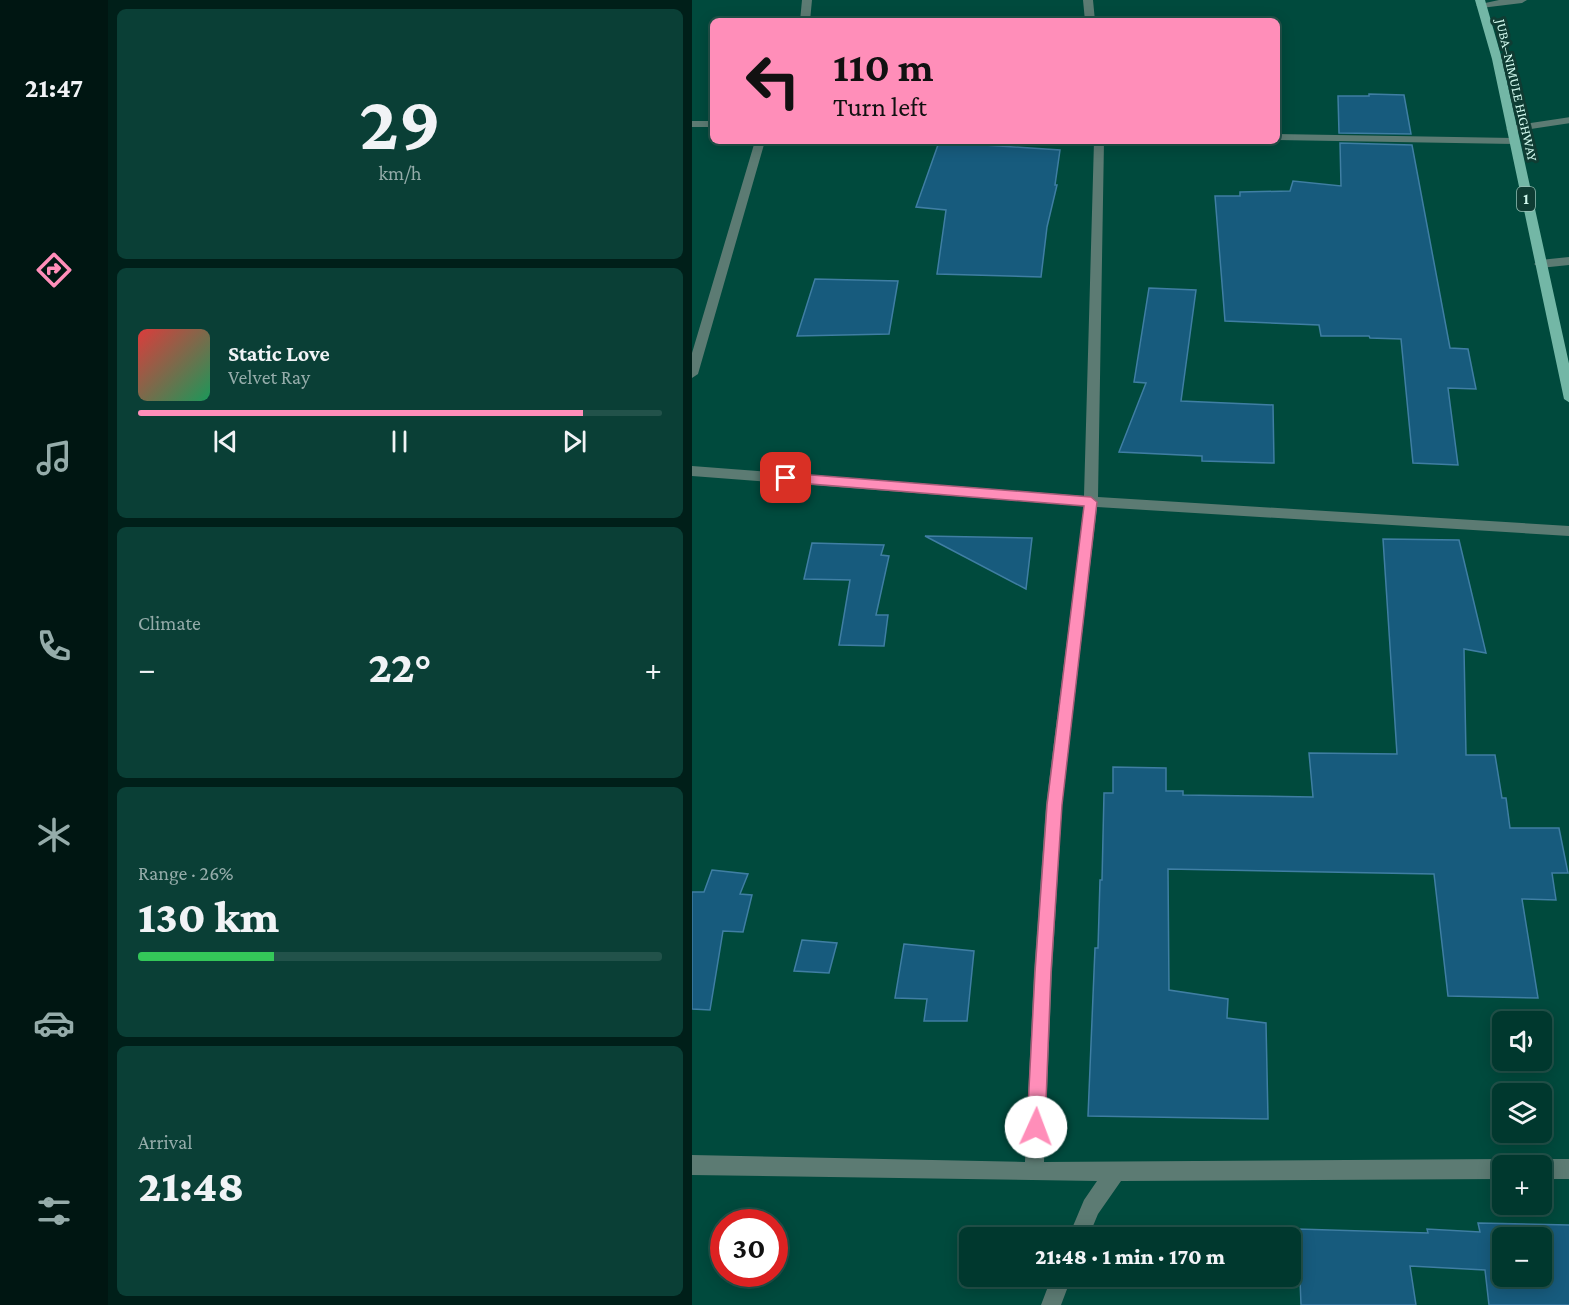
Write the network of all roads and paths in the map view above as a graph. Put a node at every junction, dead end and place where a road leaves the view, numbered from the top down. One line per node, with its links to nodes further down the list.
1 (807, 0): 5 (street)
2 (1088, 0): 6 (street)
3 (1522, 0): 4 (street)
4 (1481, 3): 10 (main road, JUBA–NIMULE HIGHWAY / 1)
5 (805, 18)
6 (1090, 18)
7 (1570, 120): 10 (street)
8 (692, 124): 9 (street)
9 (710, 124)
10 (1511, 129): 12 (main road, JUBA–NIMULE HIGHWAY / 1)
11 (1280, 136): 12 (street)
12 (1514, 141): 16 (main road, JUBA–NIMULE HIGHWAY / 1)
13 (759, 144): 17 (street)
14 (1099, 144): 20 (street)
15 (1570, 261): 16 (street)
16 (1540, 264): 18 (main road, JUBA–NIMULE HIGHWAY / 1)
17 (692, 374)
18 (1570, 399)
19 (692, 471): 20 (street)
20 (1091, 502): 21 (street); 27 (street)
21 (1570, 531)
22 (692, 1165): 27 (street)
23 (1492, 1169): 26 (street)
24 (1552, 1169): 25 (street)
25 (1570, 1169)
26 (1117, 1170): 27 (street); 28 (street)
27 (1034, 1172)
28 (1083, 1227)
29 (1057, 1287): 30 (street)
30 (1050, 1305)

